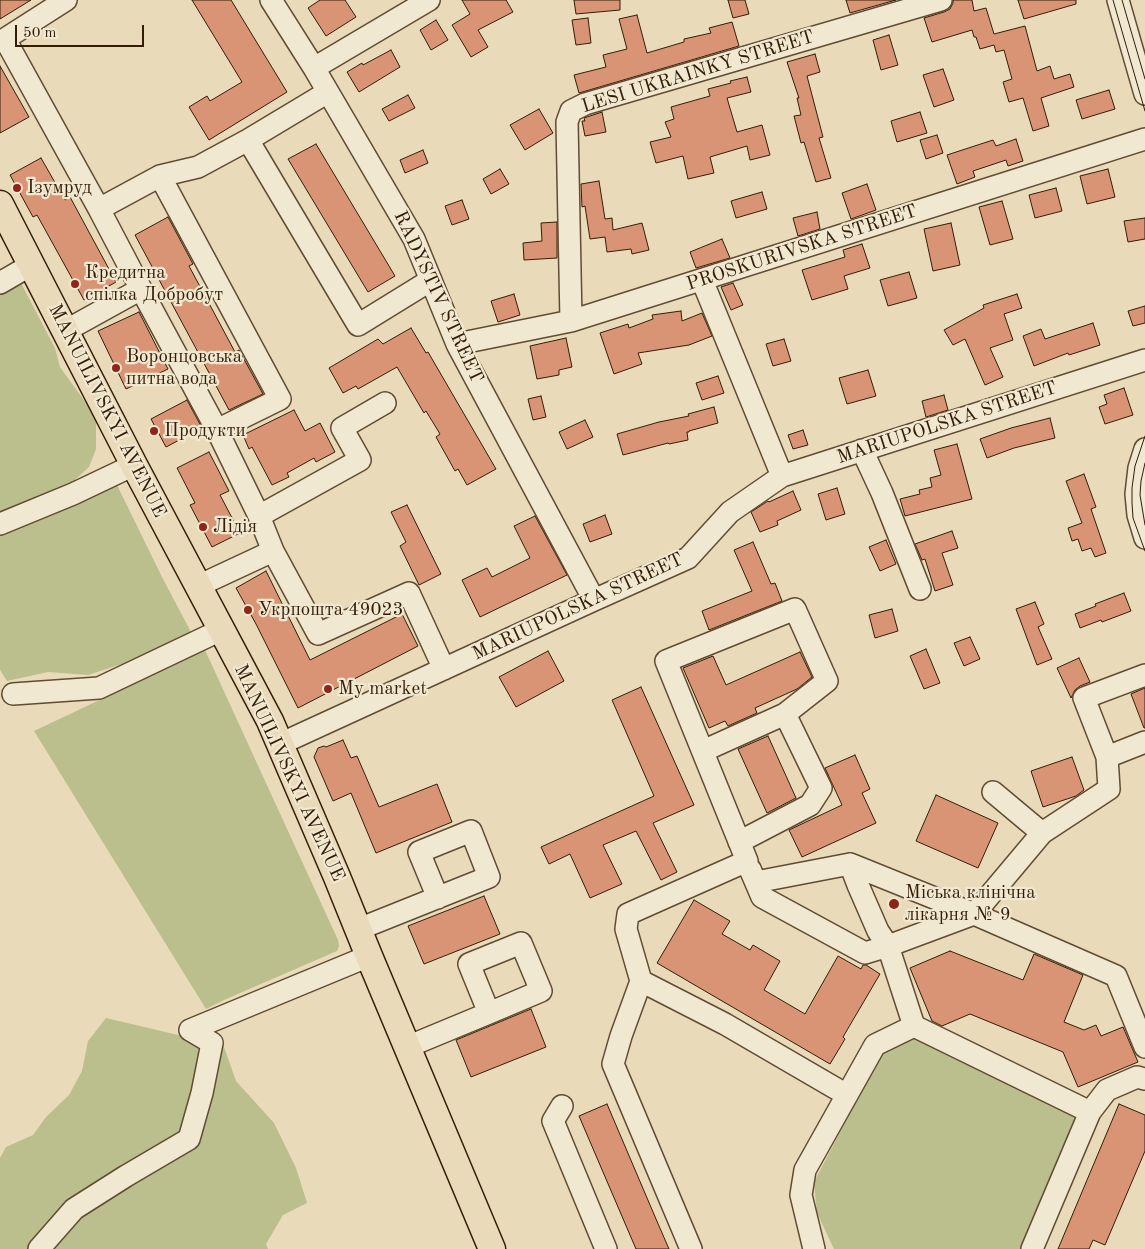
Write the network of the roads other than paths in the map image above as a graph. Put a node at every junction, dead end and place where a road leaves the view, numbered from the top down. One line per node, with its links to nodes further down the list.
1 (66, 0): 13 (street)
2 (272, 0): 6 (street, RADYSTIV STREET)
3 (429, 0): 6 (street)
4 (940, 0): 19 (street, LESI UKRAINKY STREET)
5 (1118, 0): 8 (street)
6 (314, 68): 7 (street, RADYSTIV STREET)
7 (328, 92): 10 (street); 15 (street, RADYSTIV STREET)
8 (1145, 94)
9 (1145, 139): 16 (street, PROSKURIVSKA STREET)
10 (248, 140): 11 (street); 15 (street)
11 (160, 176): 13 (street); 24 (street)
12 (0, 204): 14 (main road, MANUILIVSKYI AVENUE)
13 (100, 209): 18 (street)
14 (31, 265): 17 (street); 20 (main road, MANUILIVSKYI AVENUE)
15 (431, 280): 21 (street, RADYSTIV STREET)
16 (702, 280): 19 (street, PROSKURIVSKA STREET); 28 (street)
17 (0, 282)
18 (141, 289): 20 (street); 24 (street)
19 (571, 321): 21 (street, PROSKURIVSKA STREET)
20 (65, 331): 27 (main road, MANUILIVSKYI AVENUE)
21 (456, 344): 35 (street, RADYSTIV STREET)
22 (1145, 360): 26 (street, MARIUPOLSKA STREET)
23 (385, 403): 29 (street)
24 (218, 430): 29 (street)
25 (1145, 449): 31 (street)
26 (862, 450): 28 (street, MARIUPOLSKA STREET); 34 (street)
27 (134, 465): 30 (street); 33 (main road, MANUILIVSKYI AVENUE)
28 (782, 476): 35 (street, MARIUPOLSKA STREET)
29 (259, 516): 32 (street)
30 (0, 524)
31 (1145, 538)
32 (273, 551): 33 (street); 37 (street)
33 (198, 586): 36 (main road, MANUILIVSKYI AVENUE)
34 (920, 589)
35 (594, 600): 37 (street, MARIUPOLSKA STREET)
36 (222, 630): 39 (street); 42 (main road, MANUILIVSKYI AVENUE)
37 (444, 668): 42 (street, MARIUPOLSKA STREET)
38 (1145, 675): 44 (street)
39 (13, 694)
40 (785, 714): 43 (street); 43 (street); 47 (street)
41 (1145, 742): 44 (street)
42 (280, 744): 52 (main road, MANUILIVSKYI AVENUE)
43 (703, 751): 47 (street)
44 (1107, 757): 46 (street)
45 (993, 792): 46 (street)
46 (1042, 833): 51 (street)
47 (743, 851): 49 (street); 55 (street)
48 (850, 864): 49 (street); 51 (street); 53 (street)
49 (756, 882): 53 (street)
50 (438, 898): 52 (street)
51 (974, 914): 53 (street); 59 (street)
52 (359, 929): 54 (main road, MANUILIVSKYI AVENUE)
53 (888, 946): 57 (street)
54 (369, 956): 58 (main road, MANUILIVSKYI AVENUE); 64 (street)
55 (642, 981): 61 (street); 67 (street)
56 (489, 1013): 58 (street)
57 (914, 1026): 61 (street); 63 (street)
58 (407, 1046): 65 (main road, MANUILIVSKYI AVENUE)
59 (1145, 1047)
60 (1145, 1079): 63 (street)
61 (847, 1095): 68 (street)
62 (562, 1106): 66 (street)
63 (1090, 1112): 69 (street)
64 (39, 1249)
65 (492, 1249)
66 (606, 1249)
67 (691, 1249)
68 (814, 1249)
69 (1032, 1249)

